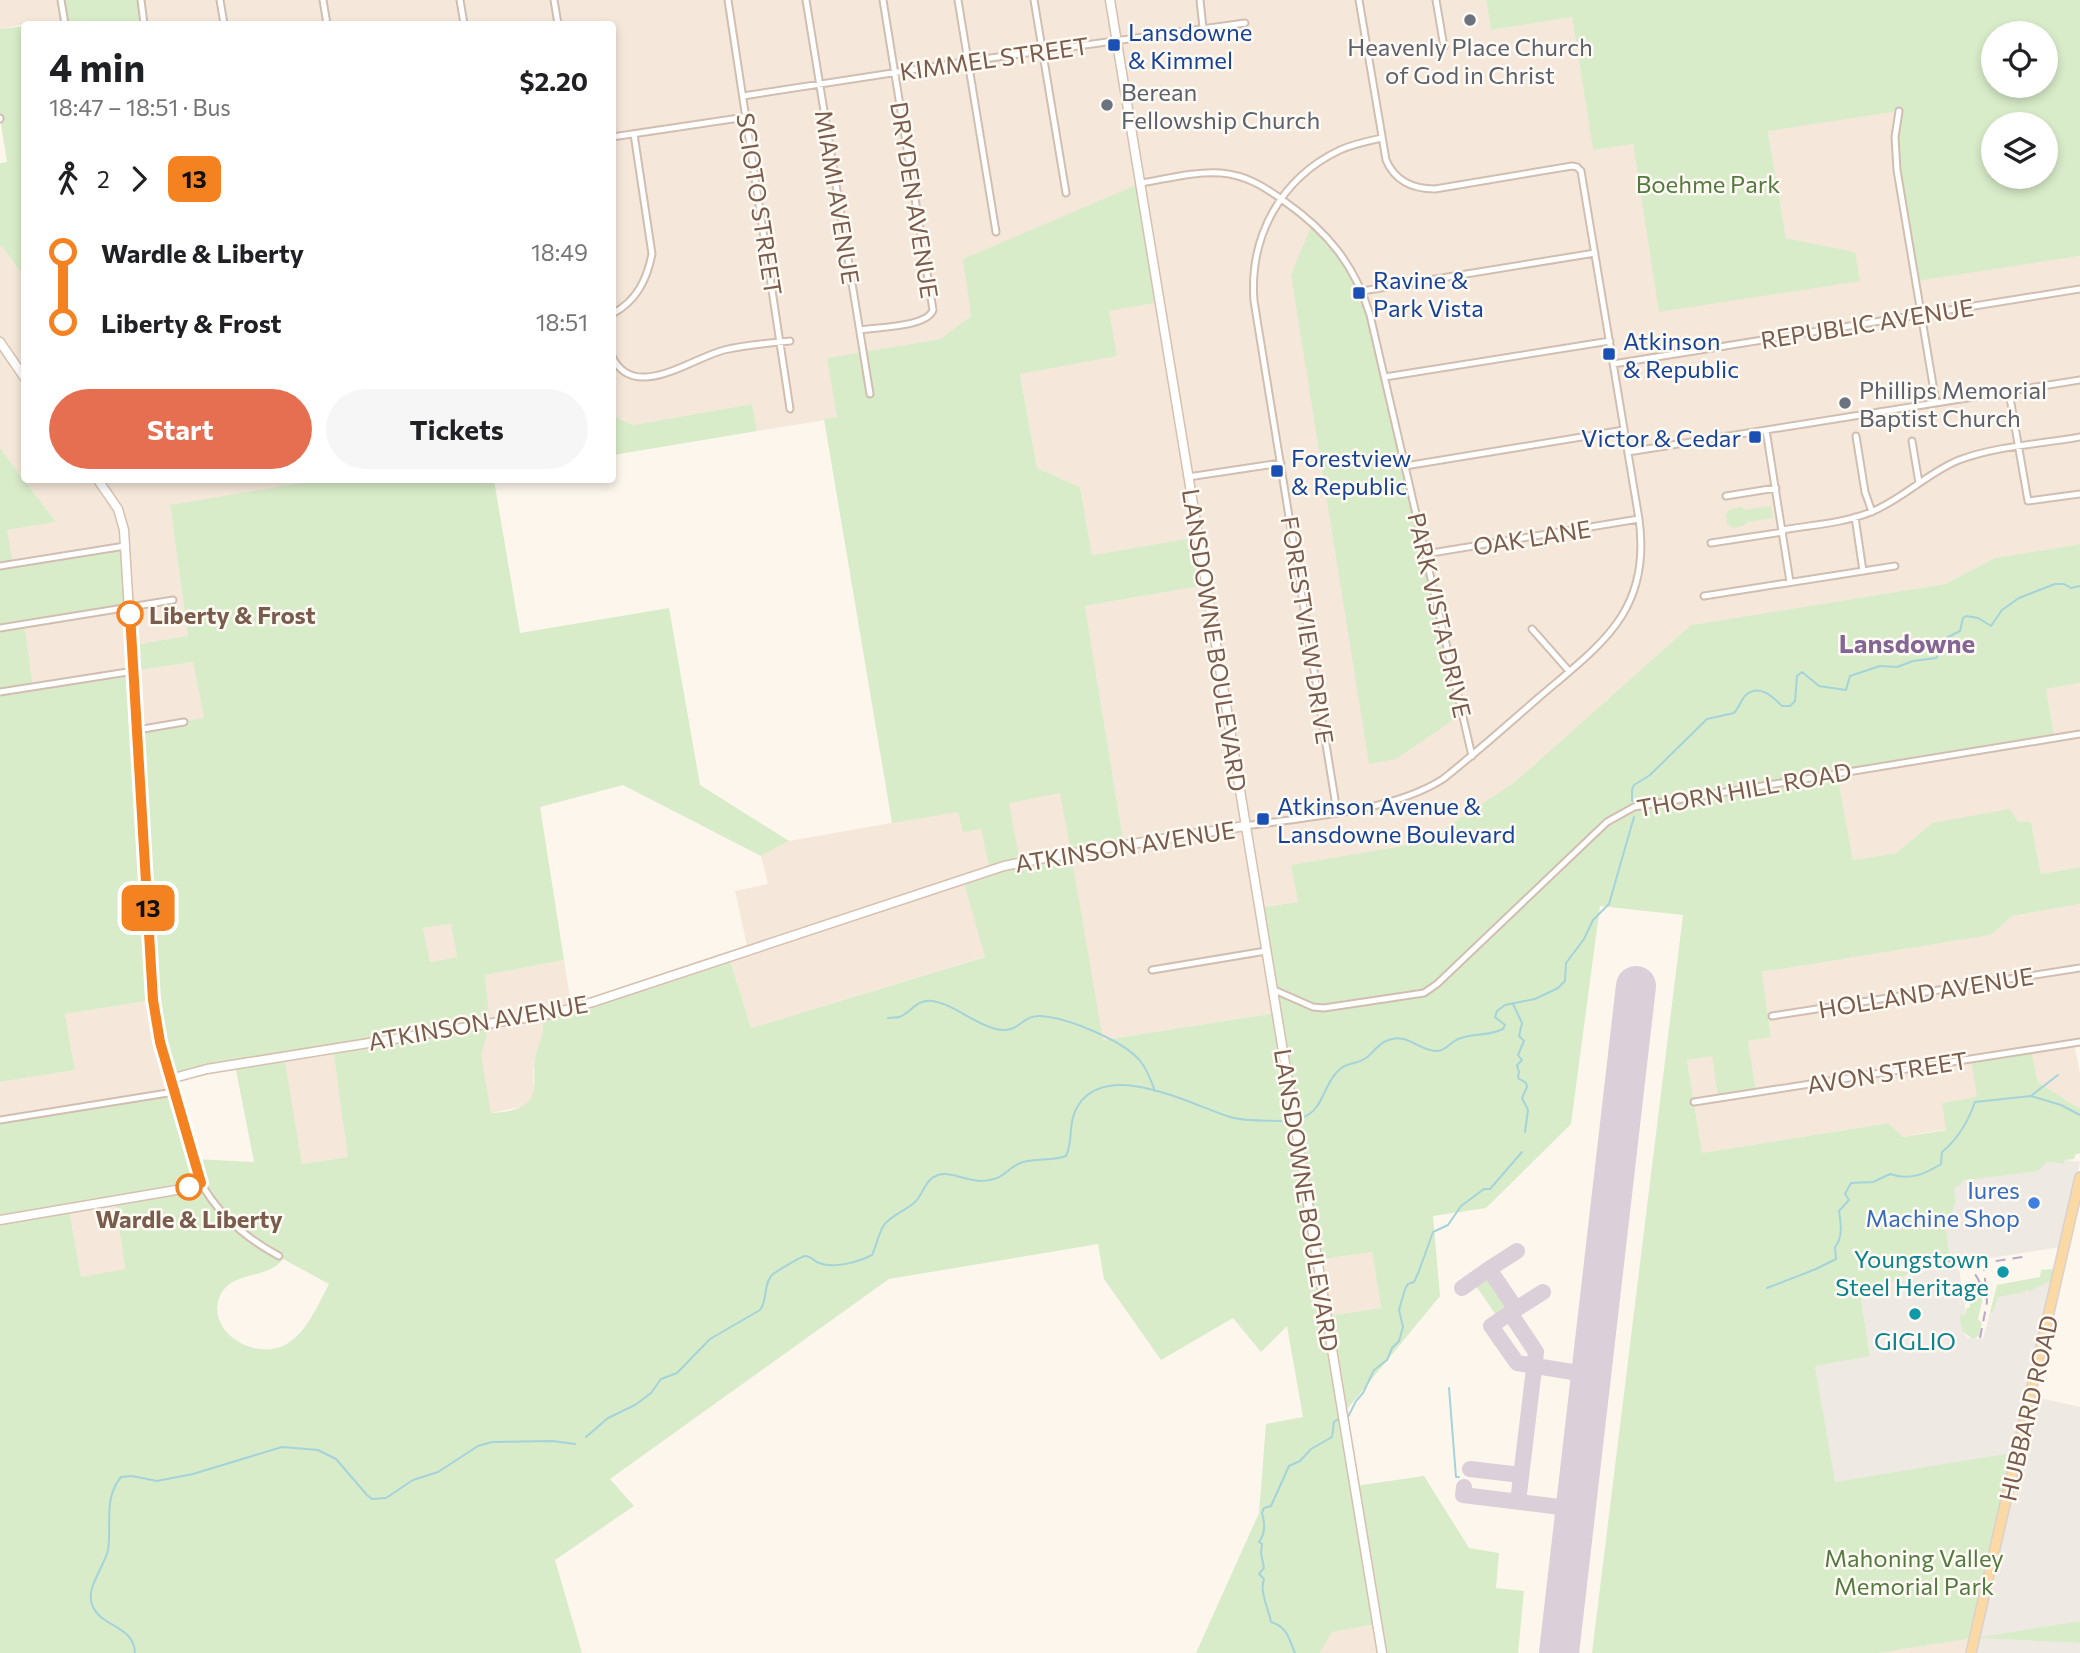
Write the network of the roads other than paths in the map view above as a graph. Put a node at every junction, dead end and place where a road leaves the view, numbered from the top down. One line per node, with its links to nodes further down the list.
1 (61, 0): 16 (street)
2 (141, 0): 17 (street)
3 (220, 0): 18 (street)
4 (323, 0): 19 (street)
5 (460, 0): 20 (street)
6 (554, 0): 21 (street)
7 (728, 0): 30 (street, SCIOTO STREET)
8 (806, 0): 29 (street, MIAMI AVENUE)
9 (883, 0): 28 (street, DRYDEN AVENUE)
10 (958, 0): 27 (street)
11 (1034, 0): 26 (street)
12 (1110, 0): 24 (street, LANSDOWNE BOULEVARD)
13 (1200, 0): 23 (street)
14 (1359, 0): 35 (street)
15 (1436, 0): 25 (street)
16 (64, 21)
17 (144, 21)
18 (224, 21)
19 (326, 21)
20 (464, 21)
21 (558, 21)
22 (1245, 23): 23 (street, KIMMEL STREET)
23 (1203, 28): 24 (street, KIMMEL STREET)
24 (1117, 40): 26 (street, KIMMEL STREET); 36 (street, LANSDOWNE BOULEVARD)
25 (1444, 47)
26 (1042, 51): 27 (street, KIMMEL STREET); 37 (street)
27 (968, 62): 28 (street, KIMMEL STREET); 39 (street)
28 (894, 73): 29 (street, KIMMEL STREET); 45 (street, DRYDEN AVENUE)
29 (820, 85): 30 (street, KIMMEL STREET); 45 (street, MIAMI AVENUE)
30 (743, 96): 32 (street, SCIOTO STREET)
31 (1899, 111): 44 (street)
32 (746, 117): 33 (street); 49 (street, SCIOTO STREET)
33 (634, 134): 34 (street); 43 (street)
34 (616, 136)
35 (1382, 138): 38 (street, FORESTVIEW DRIVE); 40 (street, ATKINSON AVENUE)
36 (1141, 183): 38 (street, PARK VISTA DRIVE); 68 (street, LANSDOWNE BOULEVARD)
37 (1066, 193)
38 (1281, 199): 42 (street, PARK VISTA DRIVE); 66 (street, FORESTVIEW DRIVE)
39 (996, 232)
40 (1595, 253): 42 (street); 47 (street, ATKINSON AVENUE)
41 (2080, 289): 44 (street, REPUBLIC AVENUE)
42 (1362, 291): 53 (street, PARK VISTA DRIVE)
43 (616, 311)
44 (1922, 314): 51 (street, REPUBLIC AVENUE); 57 (street)
45 (860, 330): 56 (street, MIAMI AVENUE)
46 (790, 341): 49 (street)
47 (1609, 341): 51 (street, ATKINSON AVENUE); 53 (street)
48 (0, 342): 52 (street)
49 (781, 342): 50 (street); 58 (street, SCIOTO STREET)
50 (616, 362)
51 (1613, 364): 59 (street, ATKINSON AVENUE)
52 (21, 373)
53 (1385, 377): 67 (street, PARK VISTA DRIVE)
54 (2080, 380): 55 (street)
55 (2009, 392): 57 (street); 64 (street)
56 (870, 394)
57 (1936, 403): 60 (street)
58 (790, 409)
59 (1624, 430): 65 (street, ATKINSON AVENUE); 67 (street)
60 (1766, 430): 65 (street); 71 (street)
61 (1856, 436): 74 (street)
62 (2080, 438): 64 (street)
63 (1912, 441): 70 (street)
64 (2019, 447): 70 (street); 72 (street)
65 (1628, 452): 76 (street, ATKINSON AVENUE)
66 (1280, 463): 68 (street); 97 (street, FORESTVIEW DRIVE)
67 (1405, 466): 80 (street, PARK VISTA DRIVE)
68 (1188, 477): 98 (street, LANSDOWNE BOULEVARD)
69 (101, 483): 79 (street)
70 (1919, 483): 74 (street)
71 (1776, 488): 73 (street); 77 (street)
72 (2080, 494)
73 (1726, 496)
74 (1872, 512): 75 (street)
75 (1855, 517): 77 (street); 83 (street)
76 (1639, 519): 80 (street, OAK LANE); 91 (street, ATKINSON AVENUE)
77 (1782, 531): 78 (street); 84 (street)
78 (1711, 543)
79 (125, 546): 81 (street); 87 (street)
80 (1426, 554): 96 (street, PARK VISTA DRIVE)
81 (0, 566)
82 (1895, 566): 83 (street)
83 (1863, 571): 84 (street)
84 (1790, 582): 85 (street)
85 (1704, 596)
86 (173, 600): 87 (street)
87 (129, 607): 88 (street); 90 (street)
88 (0, 628)
89 (1532, 629): 91 (street)
90 (134, 671): 92 (street); 94 (street)
91 (1570, 671): 96 (street, ATKINSON AVENUE)
92 (0, 692)
93 (184, 722): 94 (street)
94 (137, 730): 105 (street)
95 (2080, 734): 102 (street, THORN HILL ROAD)
96 (1472, 756): 97 (street, ATKINSON AVENUE)
97 (1338, 811): 98 (street, ATKINSON AVENUE)
98 (1245, 827): 99 (street, LANSDOWNE BOULEVARD); 105 (street, ATKINSON AVENUE)
99 (1266, 951): 101 (street); 102 (street, LANSDOWNE BOULEVARD)
100 (2080, 968): 103 (street, HOLLAND AVENUE)
101 (1152, 970)
102 (1272, 989): 113 (street, LANSDOWNE BOULEVARD)
103 (1772, 1016)
104 (2080, 1042): 107 (street, AVON STREET)
105 (170, 1079): 106 (street)
106 (174, 1092): 108 (street); 110 (street)
107 (1694, 1102)
108 (0, 1120)
109 (2080, 1177): 114 (main road, HUBBARD ROAD)
110 (201, 1183): 111 (street); 112 (street)
111 (0, 1220)
112 (279, 1256)
113 (1382, 1653)
114 (1971, 1653)

